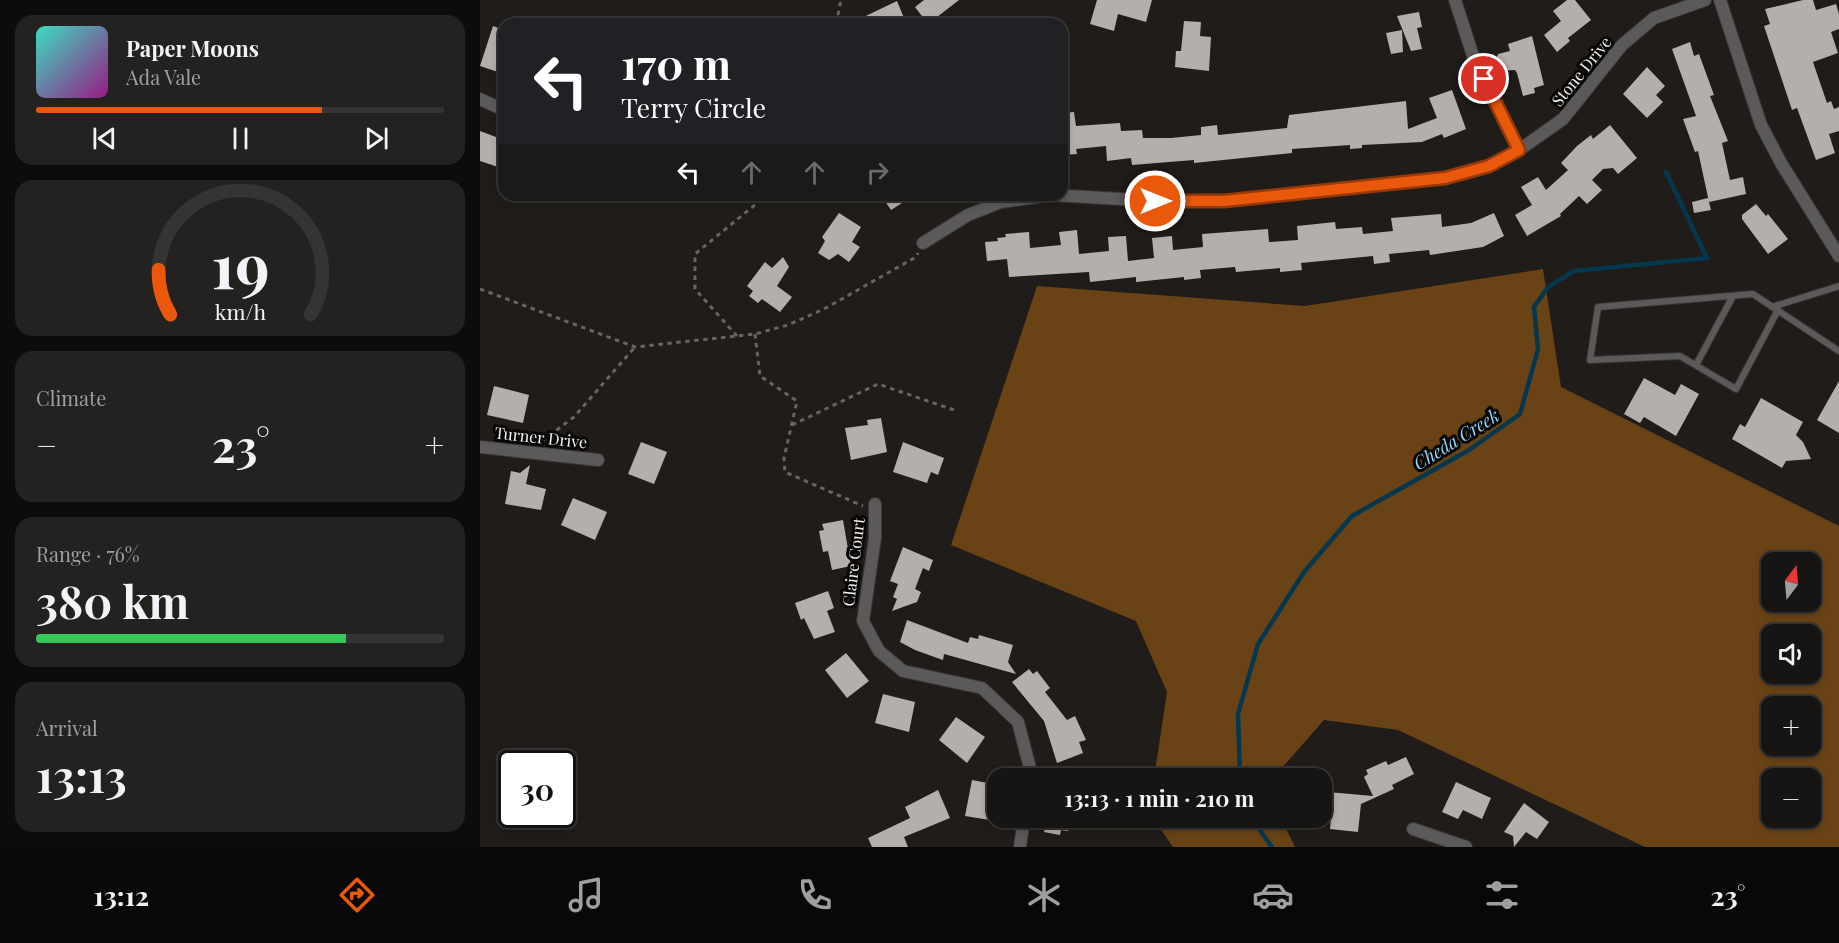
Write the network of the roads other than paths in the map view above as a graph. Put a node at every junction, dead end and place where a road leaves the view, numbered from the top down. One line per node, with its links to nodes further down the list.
1 (1455, 0): 6 (street)
2 (1705, 0): 6 (street, Stone Drive)
3 (1720, 0): 10 (street)
4 (480, 99): 5 (street)
5 (498, 107)
6 (1519, 150): 7 (street, Stone Drive)
7 (1068, 196)
8 (1009, 201): 9 (street, Stone Drive)
9 (922, 243)
10 (1839, 256)
11 (1839, 286): 13 (lane)
12 (1733, 296): 13 (lane); 15 (lane); 15 (lane)
13 (1775, 309): 14 (lane); 15 (lane)
14 (1839, 351)
15 (1696, 365)
16 (480, 447): 17 (street, Turner Drive)
17 (598, 460)
18 (875, 506): 19 (street, Claire Court)
19 (1030, 768)
20 (1023, 828): 22 (street)
21 (1413, 829): 23 (street)
22 (1020, 847)
23 (1466, 847)

